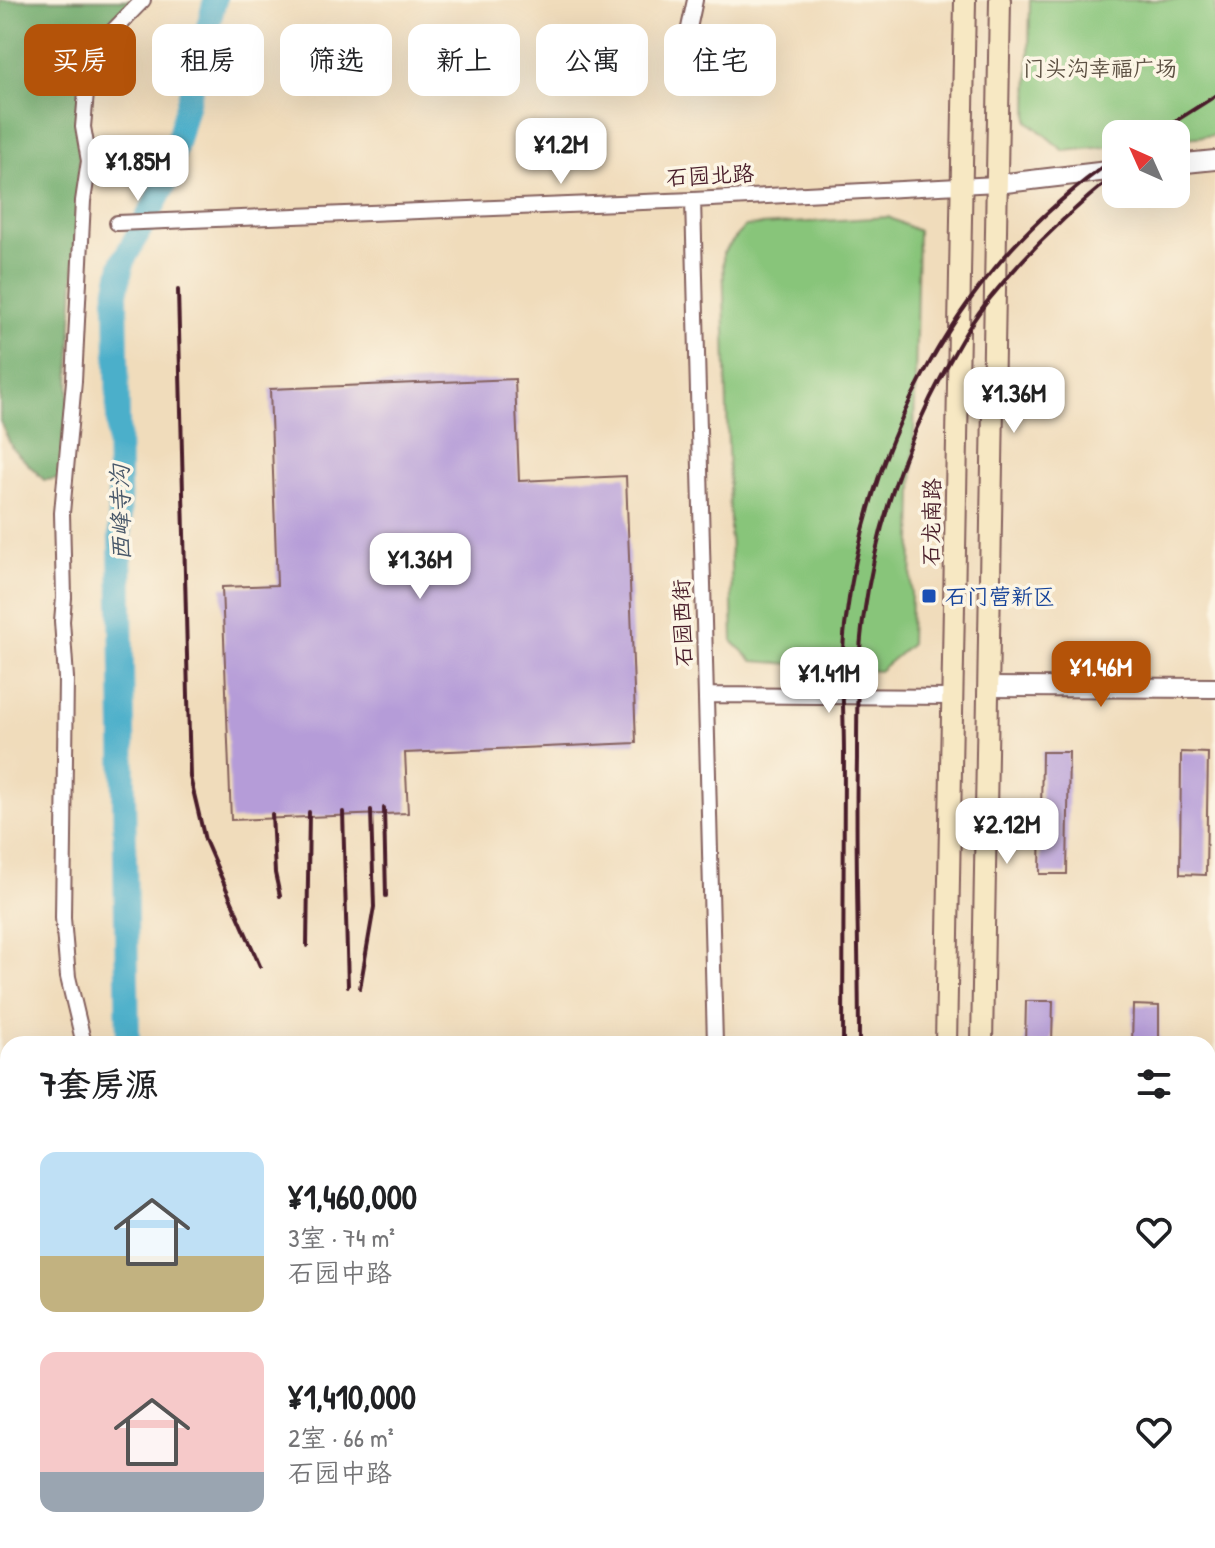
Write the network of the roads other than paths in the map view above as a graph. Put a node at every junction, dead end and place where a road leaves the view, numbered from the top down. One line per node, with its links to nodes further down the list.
1 (143, 0): 17 (street)
2 (695, 0): 5 (street)
3 (965, 0): 10 (main road, 石龙南路)
4 (1000, 0): 9 (main road)
5 (690, 24)
6 (1215, 160): 7 (street)
7 (1190, 163)
8 (1102, 172): 9 (street, 石园北路)
9 (997, 184): 10 (street, 石园北路); 13 (main road)
10 (962, 185): 11 (street, 石园北路); 16 (main road, 石龙南路)
11 (693, 200): 12 (street, 石园北路); 15 (street, 石园西街)
12 (117, 223)
13 (988, 687): 14 (street); 20 (main road)
14 (1215, 688)
15 (706, 695): 16 (street); 18 (street, 石园西街)
16 (952, 697): 19 (main road, 石龙南路)
17 (82, 1036)
18 (715, 1036)
19 (946, 1036)
20 (982, 1036)

